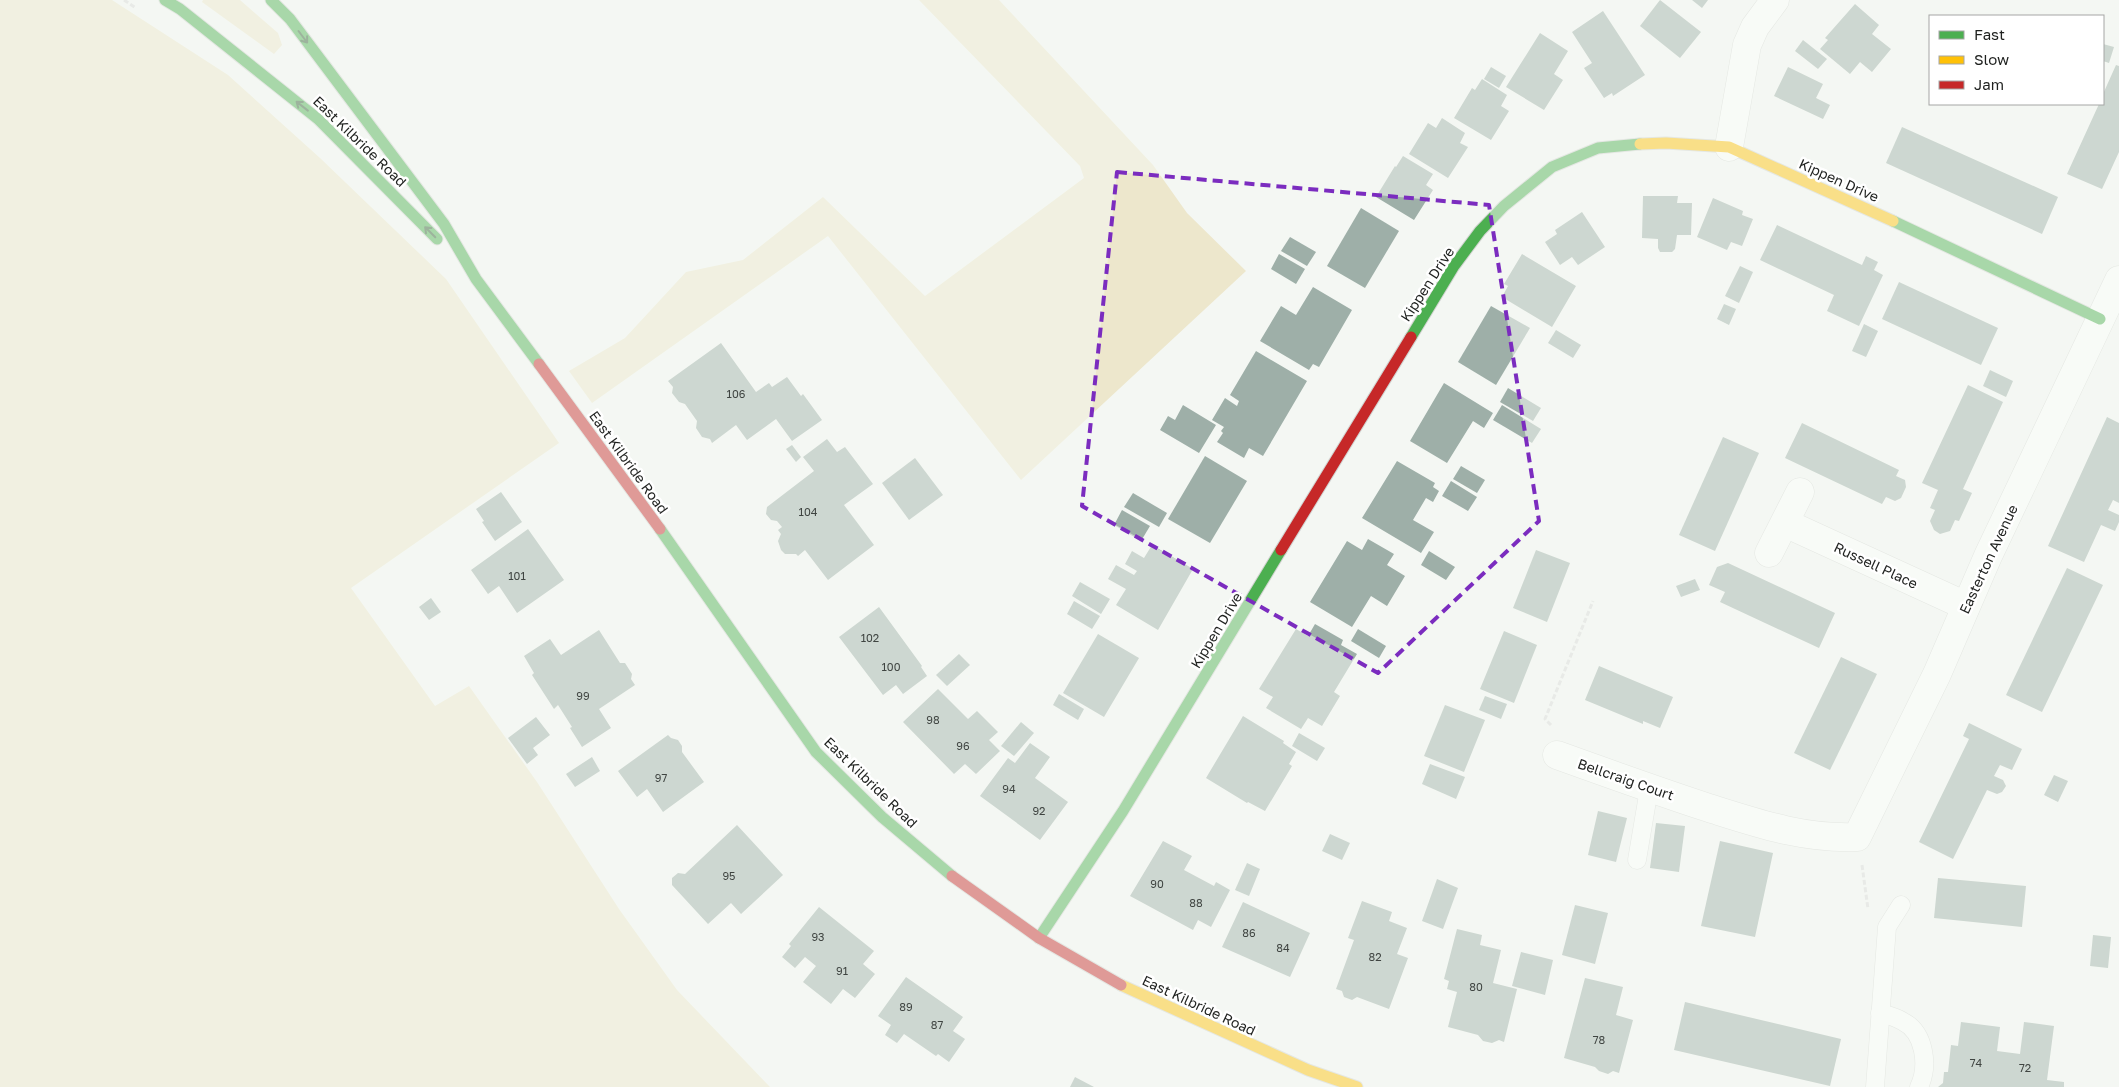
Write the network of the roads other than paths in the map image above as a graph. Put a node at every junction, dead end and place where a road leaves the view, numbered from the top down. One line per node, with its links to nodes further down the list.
1 (165, 0): 4 (main road, East Kilbride Road)
2 (271, 0): 6 (main road, East Kilbride Road, one-way to 6)
3 (1775, 0): 5 (street)
4 (182, 5): 6 (main road, East Kilbride Road, one-way to 4)
5 (1729, 147): 8 (main road, Kippen Drive); 18 (main road, Kippen Drive)
6 (476, 279): 18 (main road, East Kilbride Road)
7 (2119, 280): 8 (street, Easterton Avenue)
8 (2100, 319): 12 (street, Easterton Avenue)
9 (1800, 492): 10 (street)
10 (1785, 523): 11 (street); 12 (street, Russell Place)
11 (1769, 553)
12 (1966, 606): 15 (street, Easterton Avenue)
13 (1557, 755): 14 (street, Bellcraig Court)
14 (1649, 789): 15 (street, Bellcraig Court); 16 (lane)
15 (1858, 838)
16 (1637, 860)
17 (1901, 905): 19 (lane)
18 (1039, 938): 20 (main road, East Kilbride Road)
19 (1880, 1013): 21 (lane); 22 (lane)
20 (1357, 1087)
21 (1875, 1087)
22 (1919, 1087)

